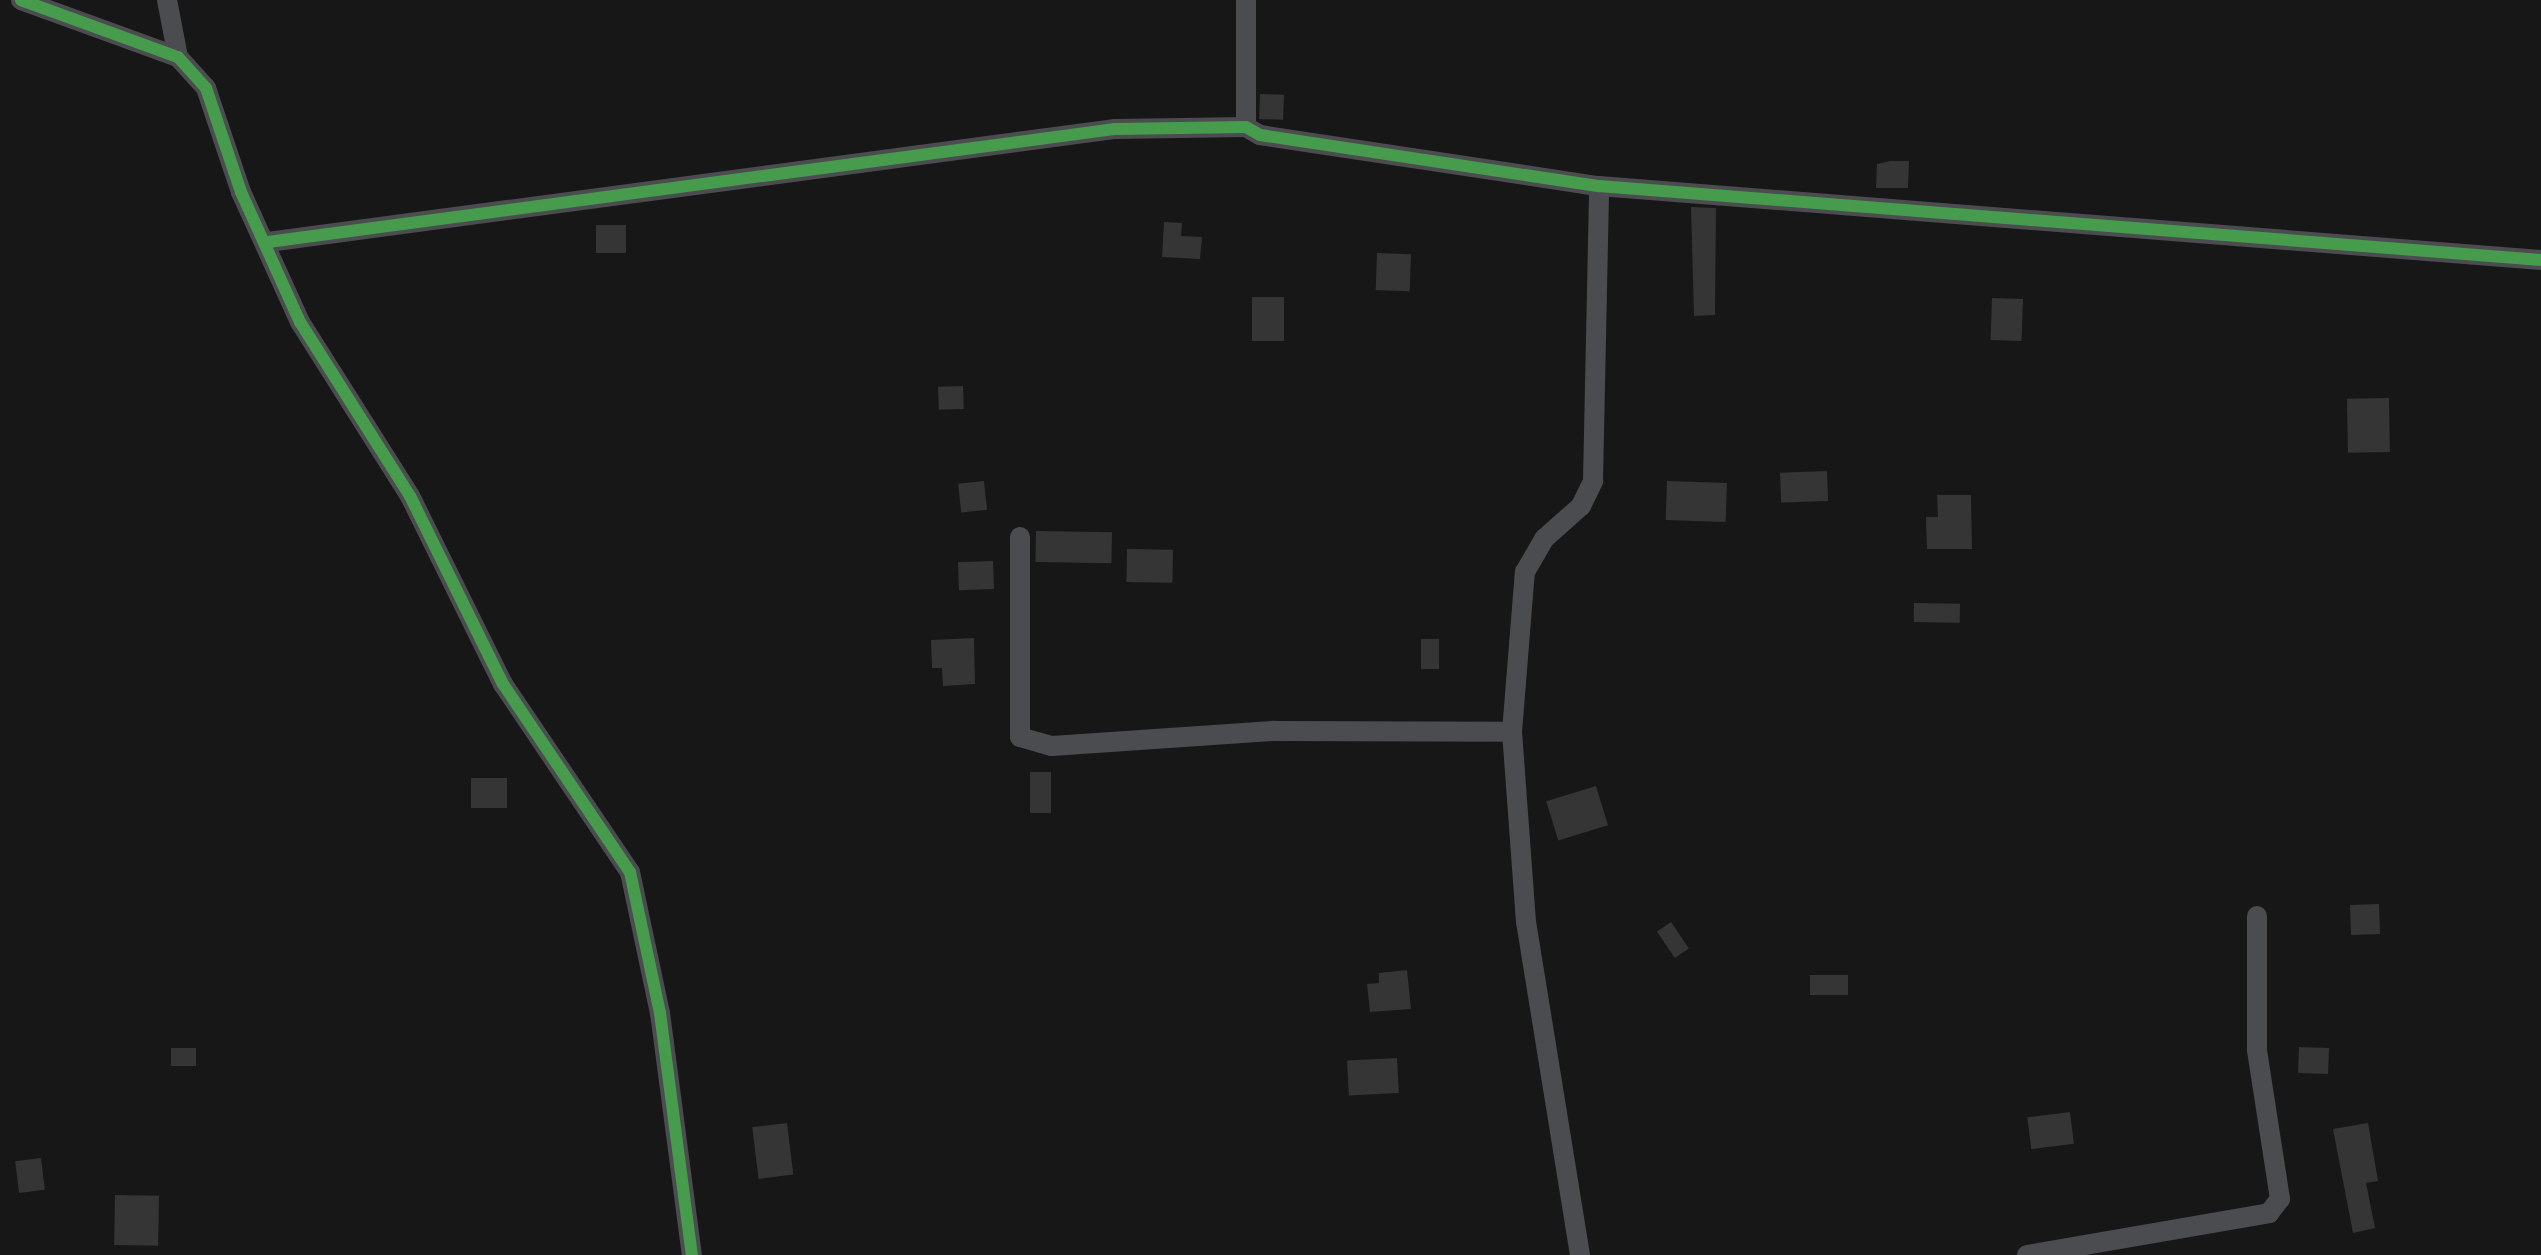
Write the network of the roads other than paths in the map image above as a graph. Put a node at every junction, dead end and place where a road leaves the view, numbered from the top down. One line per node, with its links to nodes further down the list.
1 (21, 0): 4 (street)
2 (167, 0): 4 (street)
3 (1246, 0): 5 (street)
4 (178, 57): 7 (street)
5 (1246, 127): 6 (street); 7 (street)
6 (1599, 186): 8 (street); 10 (street)
7 (268, 242): 12 (street)
8 (2541, 260)
9 (1020, 537): 10 (street)
10 (1512, 732): 13 (street)
11 (2257, 916): 14 (street)
12 (692, 1255)
13 (1580, 1255)
14 (2027, 1255)

